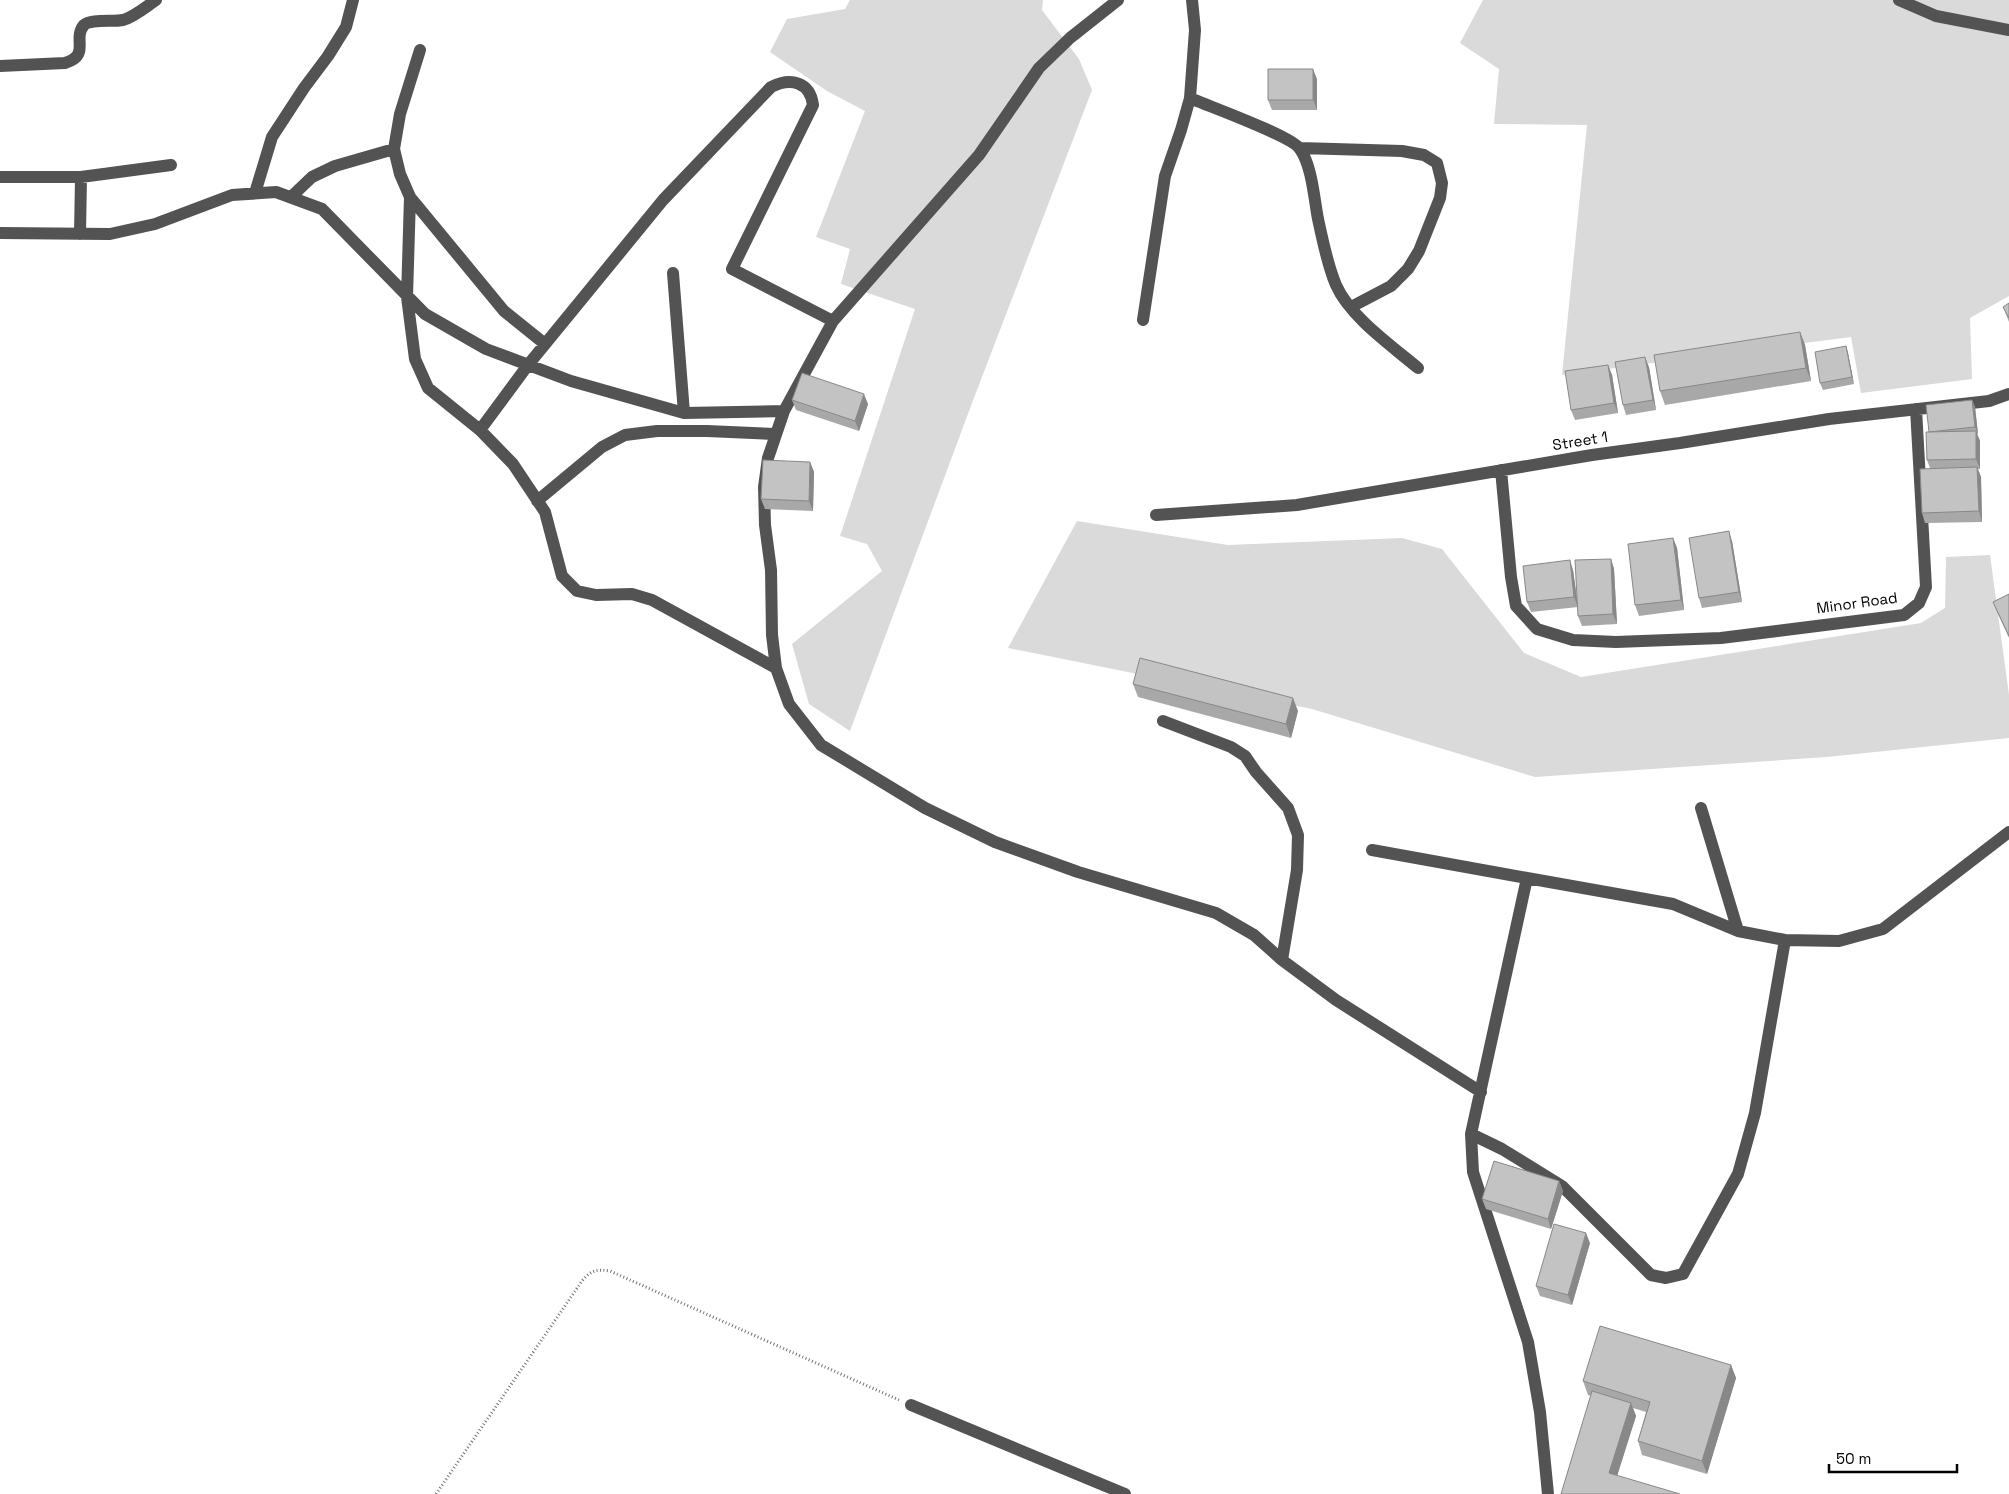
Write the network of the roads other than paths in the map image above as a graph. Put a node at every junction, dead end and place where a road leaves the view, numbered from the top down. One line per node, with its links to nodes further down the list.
1 (156, 0): 8 (street)
2 (353, 0): 15 (street)
3 (1118, 0): 24 (street)
4 (1192, 0): 9 (street)
5 (1899, 0): 6 (street)
6 (2009, 30)
7 (420, 50): 11 (street)
8 (0, 66)
9 (1190, 98): 10 (street); 23 (street)
10 (1300, 148): 22 (street); 22 (street)
11 (394, 149): 16 (street); 17 (street)
12 (171, 165): 13 (street)
13 (81, 176): 14 (street); 19 (street)
14 (0, 177)
15 (255, 193): 16 (street); 19 (street)
16 (291, 197): 21 (street)
17 (410, 197): 21 (street); 25 (street)
18 (0, 233): 19 (street)
19 (80, 234)
20 (673, 273): 31 (street)
21 (408, 297): 26 (street); 32 (street)
22 (1350, 307): 27 (street)
23 (1143, 320)
24 (833, 321): 25 (street); 30 (street)
25 (545, 344): 26 (street)
26 (528, 365): 31 (street); 32 (street)
27 (1418, 368)
28 (2009, 394): 29 (street, Street 1)
29 (1916, 409): 34 (street, Street 1); 34 (street, Minor Road)
30 (784, 411): 31 (street); 33 (street)
31 (684, 413)
32 (480, 430): 35 (street)
33 (776, 434): 35 (street); 37 (street)
34 (1501, 470): 36 (street, Street 1)
35 (537, 501): 37 (street)
36 (1156, 515)
37 (776, 668): 45 (street)
38 (1163, 721): 45 (street)
39 (1701, 808): 43 (street)
40 (2009, 832): 44 (street)
41 (1372, 850): 42 (street)
42 (1527, 878): 43 (street); 46 (street)
43 (1738, 931): 44 (street)
44 (1785, 940): 47 (street)
45 (1282, 960): 46 (street)
46 (1481, 1092): 47 (street)
47 (1471, 1134): 50 (street)
48 (911, 1405): 49 (street)
49 (1125, 1494)
50 (1548, 1494)

